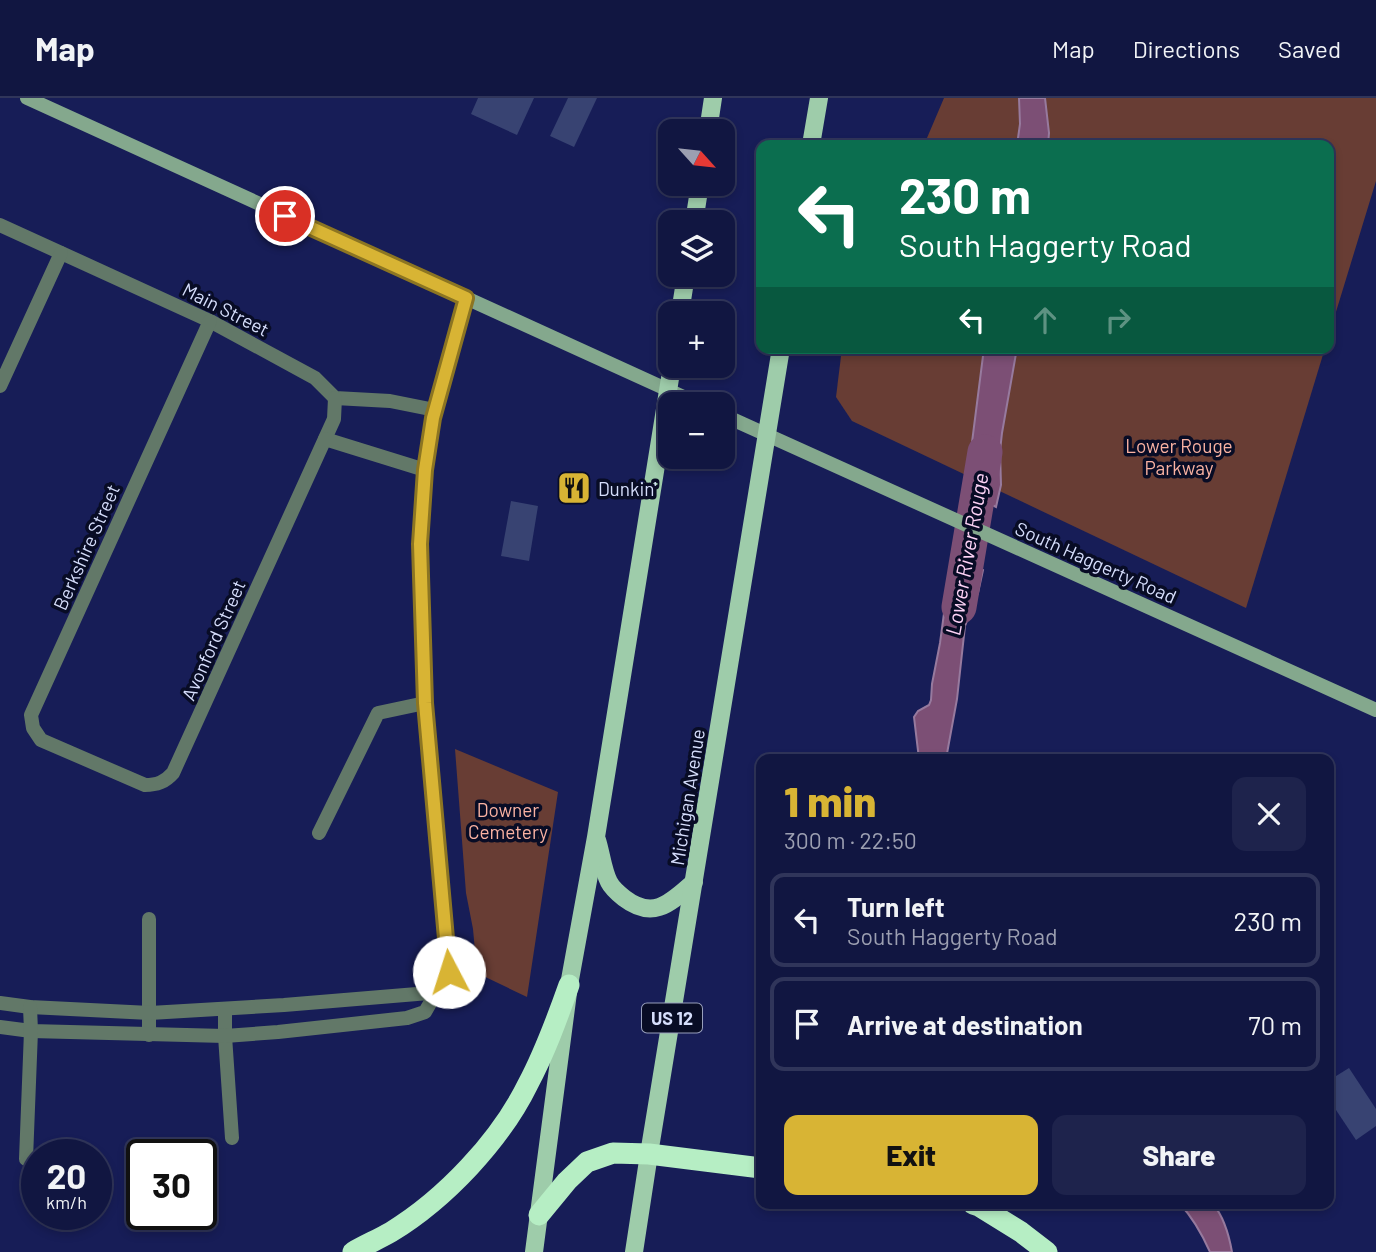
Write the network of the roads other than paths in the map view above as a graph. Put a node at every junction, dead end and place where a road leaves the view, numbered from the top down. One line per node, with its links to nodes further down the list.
1 (27, 98): 8 (main road)
2 (713, 98): 4 (main road)
3 (818, 98): 5 (main road)
4 (710, 119)
5 (812, 140)
6 (0, 225): 7 (street, Main Street)
7 (61, 253): 9 (street, Main Street); 12 (street)
8 (466, 298): 13 (main road); 16 (street)
9 (210, 321): 15 (street, Main Street); 23 (street, Berkshire Street)
10 (780, 354): 18 (main road, Michigan Avenue / US 12)
11 (670, 378): 13 (main road)
12 (0, 386)
13 (668, 390): 14 (main road); 25 (main road)
14 (672, 392)
15 (335, 398): 16 (street); 19 (street, Avonford Street)
16 (435, 410): 20 (street)
17 (735, 421): 18 (main road, South Haggerty Road)
18 (767, 436): 22 (main road, South Haggerty Road); 26 (main road, Michigan Avenue / US 12)
19 (325, 439): 20 (street); 23 (street, Avonford Street)
20 (425, 470): 21 (street)
21 (425, 703): 24 (street); 29 (street)
22 (1376, 710)
23 (90, 763)
24 (318, 834)
25 (596, 837): 26 (main road); 28 (main road)
26 (694, 882): 40 (main road, Michigan Avenue / US 12)
27 (149, 919): 33 (street)
28 (569, 985): 43 (main road); 44 (highway)
29 (441, 986): 32 (street); 37 (street)
30 (0, 1003): 31 (street)
31 (30, 1007): 33 (street); 35 (street)
32 (225, 1009): 33 (street); 37 (street)
33 (150, 1013): 36 (street)
34 (0, 1027): 35 (street)
35 (31, 1031): 36 (street); 39 (street)
36 (149, 1035): 37 (street)
37 (225, 1036): 38 (street)
38 (232, 1138)
39 (27, 1139)
40 (649, 1154): 41 (highway); 43 (highway); 46 (main road, Michigan Avenue / US 12)
41 (756, 1167)
42 (984, 1209): 47 (highway)
43 (540, 1215): 45 (main road)
44 (353, 1252)
45 (534, 1252)
46 (634, 1252)
47 (1047, 1252)

